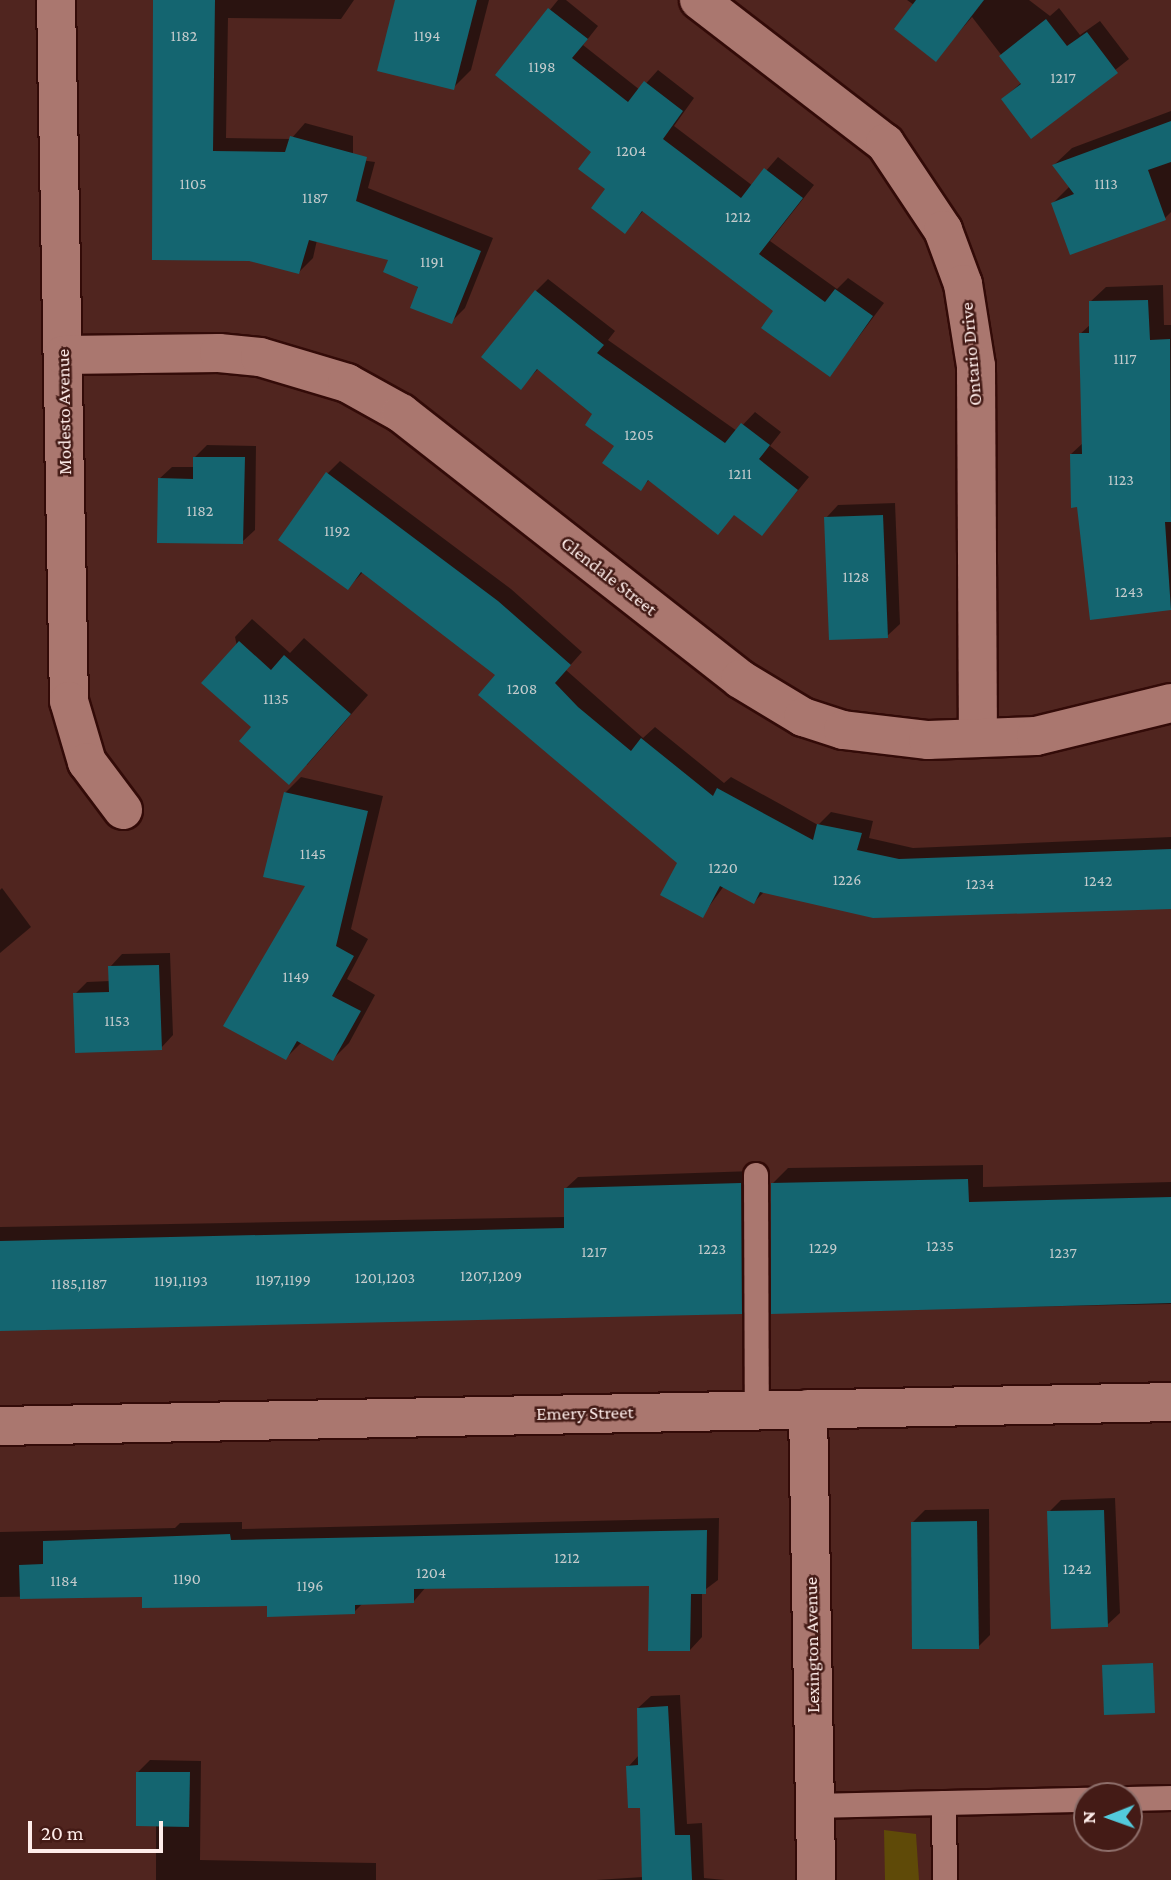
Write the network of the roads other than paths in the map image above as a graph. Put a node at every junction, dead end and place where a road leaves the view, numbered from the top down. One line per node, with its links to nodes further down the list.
1 (57, 0): 3 (street, Modesto Avenue)
2 (698, 0): 5 (street, Ontario Drive)
3 (63, 355): 5 (street, Glendale Street); 6 (street, Modesto Avenue)
4 (1171, 703): 5 (street, Glendale Street)
5 (978, 738)
6 (123, 810)
7 (757, 1175): 10 (lane)
8 (1171, 1402): 9 (street, Emery Street)
9 (808, 1409): 10 (street, Emery Street); 16 (street, Lexington Avenue)
10 (757, 1410): 11 (street, Emery Street)
11 (0, 1426)
12 (1171, 1798): 13 (lane)
13 (1143, 1799)
14 (1073, 1800): 15 (lane)
15 (944, 1803): 16 (lane); 18 (lane)
16 (814, 1806): 17 (street, Lexington Avenue)
17 (816, 1880)
18 (945, 1880)

